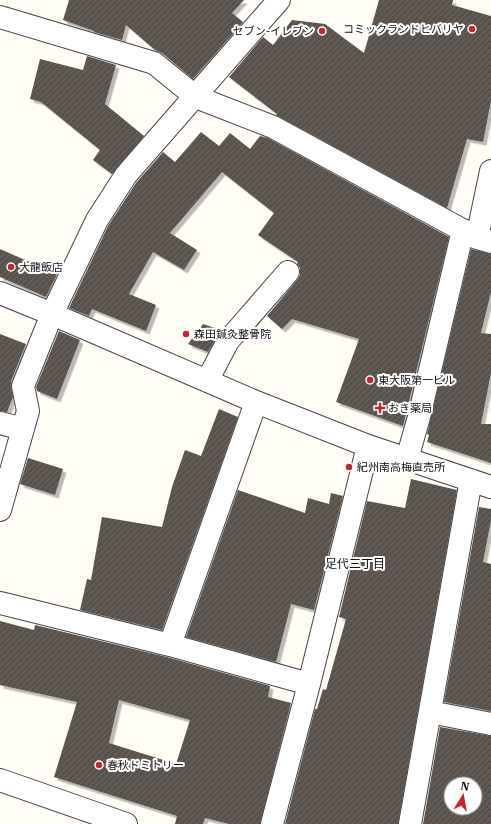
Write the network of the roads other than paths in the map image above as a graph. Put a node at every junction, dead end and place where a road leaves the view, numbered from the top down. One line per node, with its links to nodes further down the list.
1 (280, 0): 3 (street)
2 (0, 17): 3 (street)
3 (196, 97): 5 (street); 8 (street)
4 (491, 171): 5 (street)
5 (477, 237): 14 (street)
6 (288, 272): 9 (street)
7 (0, 293): 8 (street)
8 (52, 314): 9 (street); 12 (street)
9 (207, 381): 10 (street)
10 (256, 402): 13 (street); 18 (street)
11 (0, 423): 12 (street)
12 (23, 429): 16 (street)
13 (368, 446): 14 (street); 19 (street)
14 (407, 459): 15 (street)
15 (481, 484): 20 (street)
16 (0, 510)
17 (0, 603): 18 (street)
18 (170, 645): 19 (street)
19 (310, 684): 24 (street)
20 (430, 712): 21 (street); 25 (street)
21 (491, 724)
22 (0, 780): 23 (street)
23 (126, 824)
24 (272, 824)
25 (410, 824)

